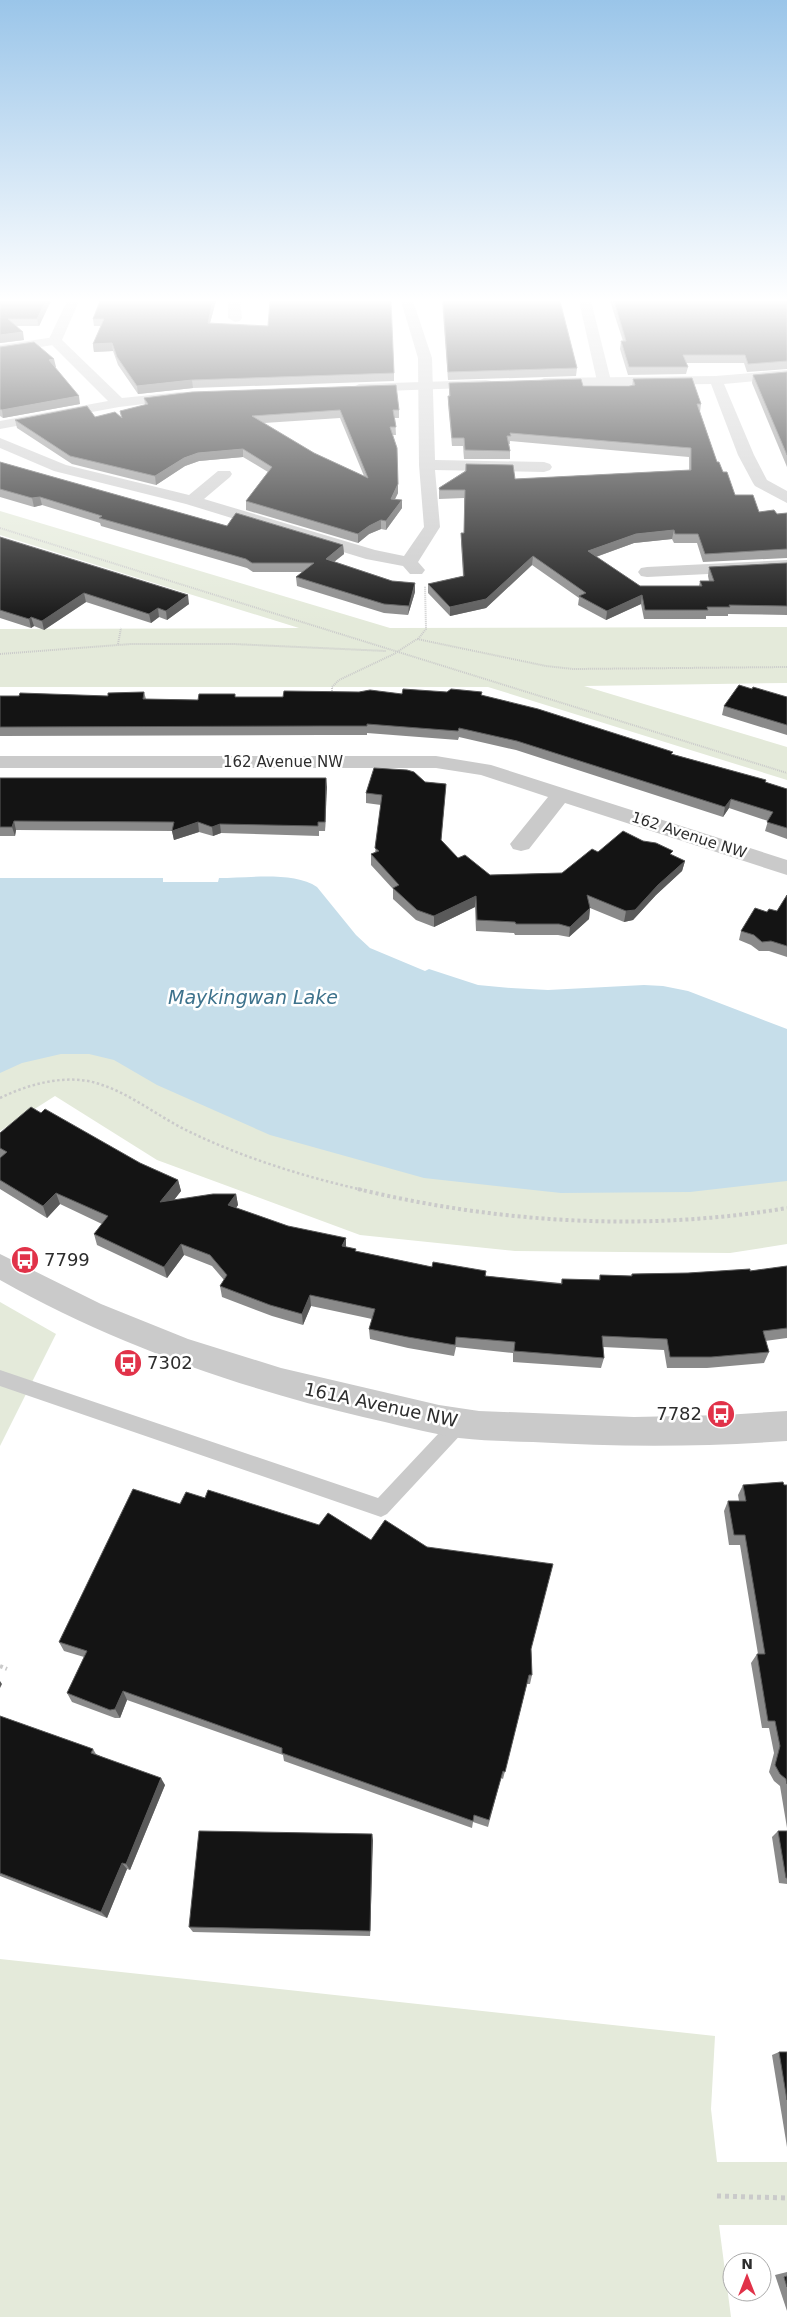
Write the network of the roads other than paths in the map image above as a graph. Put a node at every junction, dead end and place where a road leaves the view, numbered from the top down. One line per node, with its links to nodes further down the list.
1 (90, 409): 4 (street)
2 (427, 409): 6 (street)
3 (728, 409): 9 (street)
4 (0, 425)
5 (0, 442): 10 (street)
6 (427, 465): 7 (street); 10 (street)
7 (544, 467)
8 (224, 474): 10 (street)
9 (787, 498)
10 (192, 501)
11 (787, 565): 12 (street)
12 (647, 572)
13 (0, 762): 14 (street, 162 Avenue NW)
14 (562, 793): 15 (street); 16 (street, 162 Avenue NW)
15 (521, 844)
16 (787, 868)
17 (0, 1266): 19 (street, 161A Avenue NW)
18 (0, 1378): 19 (lane)
19 (460, 1423): 20 (street, 161A Avenue NW)
20 (787, 1426)

